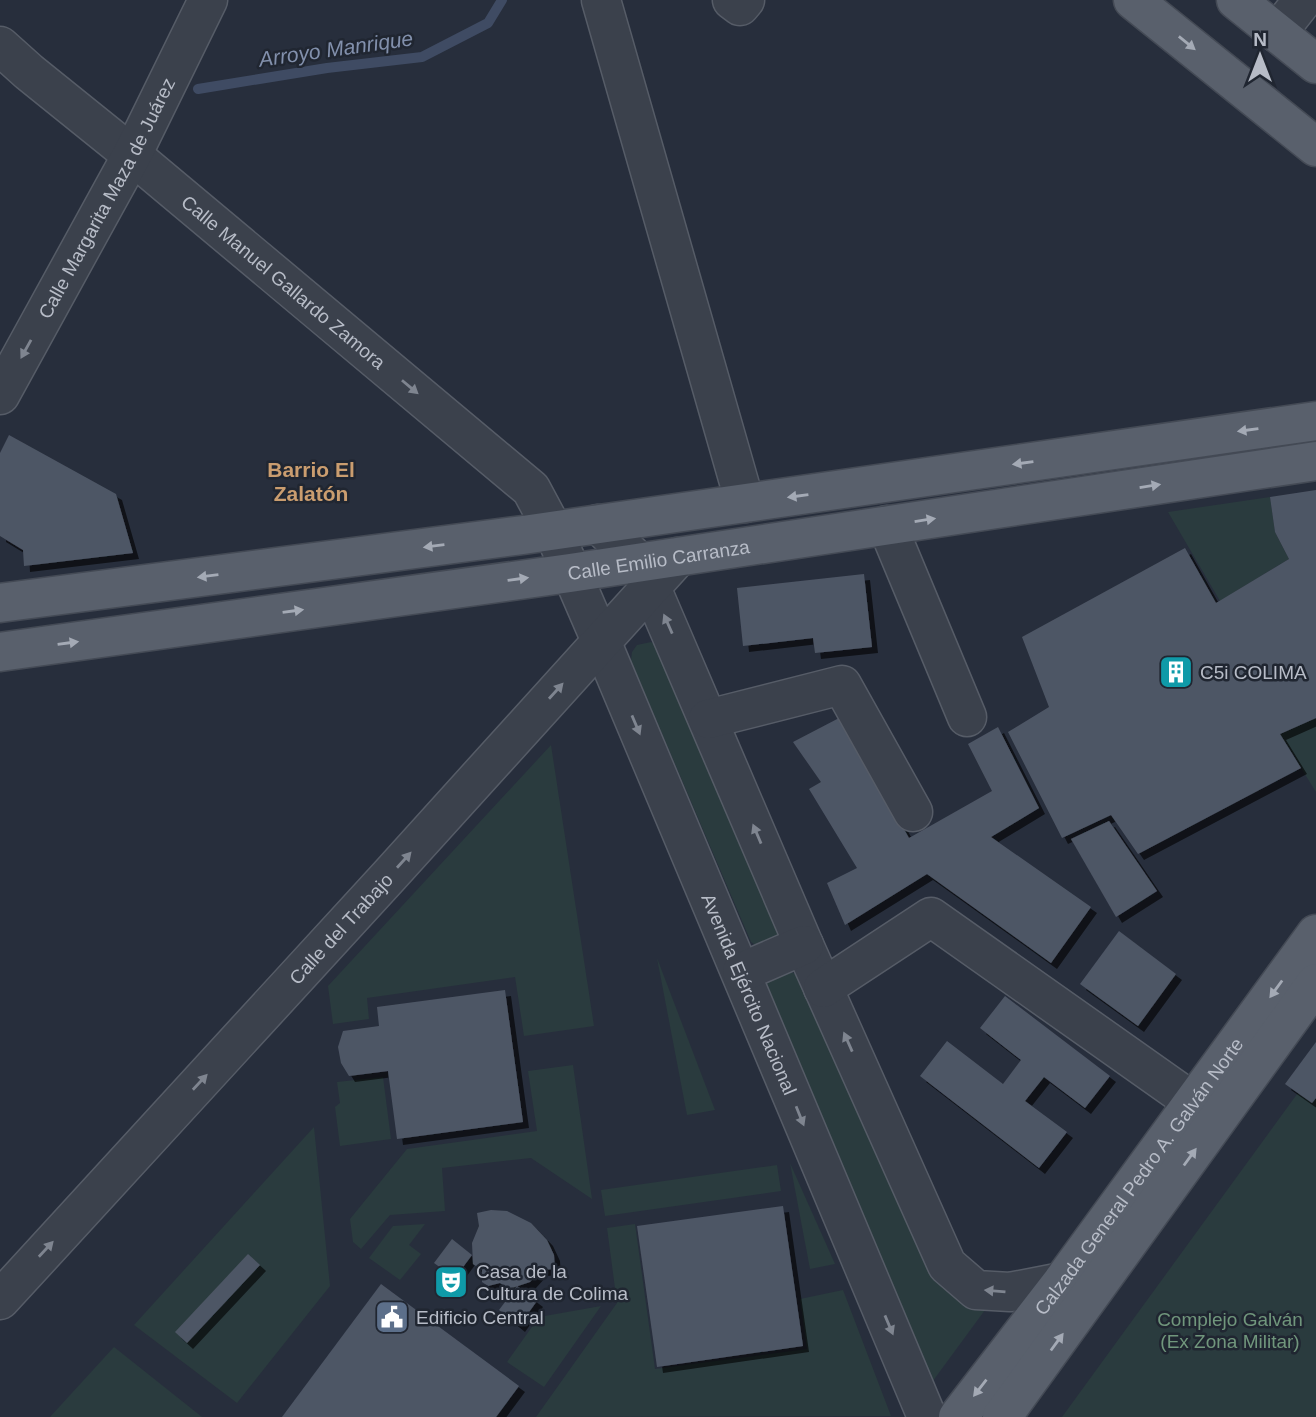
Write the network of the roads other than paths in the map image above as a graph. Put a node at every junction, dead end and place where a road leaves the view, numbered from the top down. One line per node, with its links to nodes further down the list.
1 (208, 0): 12 (street, Calle Margarita Maza de Juárez)
2 (601, 0): 16 (street)
3 (732, 0): 4 (street)
4 (745, 0)
5 (1133, 0): 11 (main road, one-way to 11)
6 (1236, 0): 8 (main road)
7 (1303, 0): 8 (street)
8 (1277, 33): 10 (main road)
9 (0, 46): 12 (street, Calle Manuel Gallardo Zamora)
10 (1316, 64)
11 (1316, 147)
12 (132, 155): 13 (street, Calle Margarita Maza de Juárez, one-way to 13); 19 (street, Calle Manuel Gallardo Zamora, one-way to 19)
13 (0, 395)
14 (1316, 421): 16 (main road, one-way to 16)
15 (1316, 461): 18 (main road, Calle Emilio Carranza, one-way to 15)
16 (745, 503): 17 (main road)
17 (598, 524): 19 (main road); 21 (street)
18 (887, 525): 21 (main road, Calle Emilio Carranza); 25 (street)
19 (553, 530): 20 (street, Calle Manuel Gallardo Zamora); 22 (main road, one-way to 22)
20 (570, 573): 21 (main road, Calle Emilio Carranza); 23 (street, Avenida Ejército Nacional); 24 (main road, Calle Emilio Carranza, one-way to 20)
21 (645, 575): 23 (street, Calle del Trabajo); 26 (street, one-way to 21)
22 (0, 603)
23 (601, 641): 30 (street, Avenida Ejército Nacional, one-way to 30); 35 (street, Calle del Trabajo, one-way to 23)
24 (0, 652)
25 (967, 717)
26 (708, 719): 27 (street); 29 (street, one-way to 26)
27 (913, 812)
28 (1316, 934): 33 (main road, Calzada General Pedro A. Galván Norte, one-way to 33)
29 (804, 946): 30 (street); 32 (street)
30 (741, 972): 36 (street, Avenida Ejército Nacional, one-way to 36)
31 (1316, 983): 38 (main road, Calzada General Pedro A. Galván Norte, one-way to 31)
32 (823, 988): 33 (street); 34 (street, one-way to 32)
33 (1193, 1102): 34 (main road, Calzada General Pedro A. Galván Norte)
34 (1062, 1282): 37 (main road, Calzada General Pedro A. Galván Norte, one-way to 37)
35 (0, 1300)
36 (928, 1417)
37 (958, 1417)
38 (1002, 1417)

